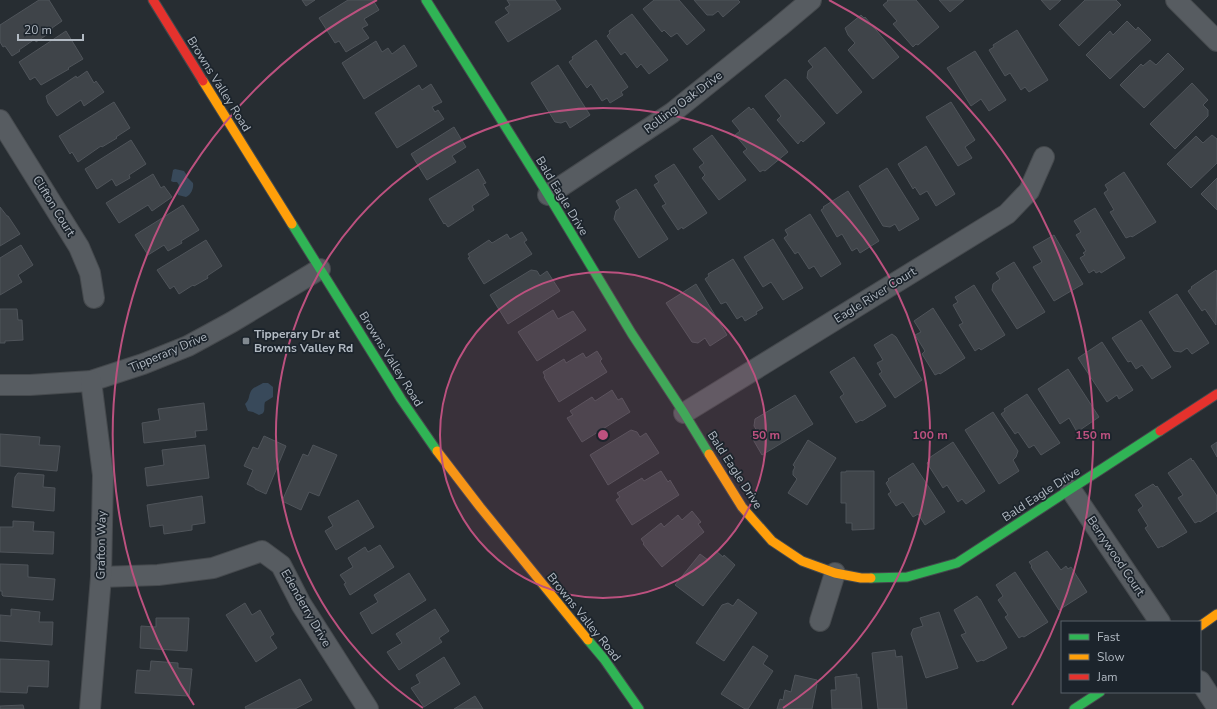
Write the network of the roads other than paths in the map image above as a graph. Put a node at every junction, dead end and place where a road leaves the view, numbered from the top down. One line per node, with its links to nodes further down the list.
1 (153, 0): 9 (street, Browns Valley Road)
2 (426, 0): 8 (street, Bald Eagle Drive)
3 (811, 0): 8 (street, Rolling Oak Drive)
4 (1176, 0): 5 (street)
5 (1217, 41)
6 (0, 120): 10 (street, Clifton Court)
7 (1044, 157): 14 (street, Eagle River Court)
8 (548, 195): 14 (street, Bald Eagle Drive)
9 (320, 269): 11 (street, Tipperary Drive); 27 (street, Browns Valley Road)
10 (94, 298)
11 (91, 381): 12 (street, Tipperary Drive); 17 (street, Grafton Way)
12 (0, 385)
13 (1217, 394): 15 (street, Bald Eagle Drive)
14 (684, 413): 16 (street, Bald Eagle Drive)
15 (1071, 490): 16 (street, Bald Eagle Drive); 20 (street, Berrywood Court)
16 (835, 573): 19 (street)
17 (101, 577): 25 (street, Grafton Way); 26 (street, Edenderry Drive)
18 (1217, 614): 21 (street)
19 (820, 621)
20 (1159, 621)
21 (1201, 625)
22 (1201, 683): 24 (street)
23 (1098, 693): 28 (street)
24 (1217, 707)
25 (90, 709)
26 (368, 709)
27 (639, 709)
28 (1074, 709)

